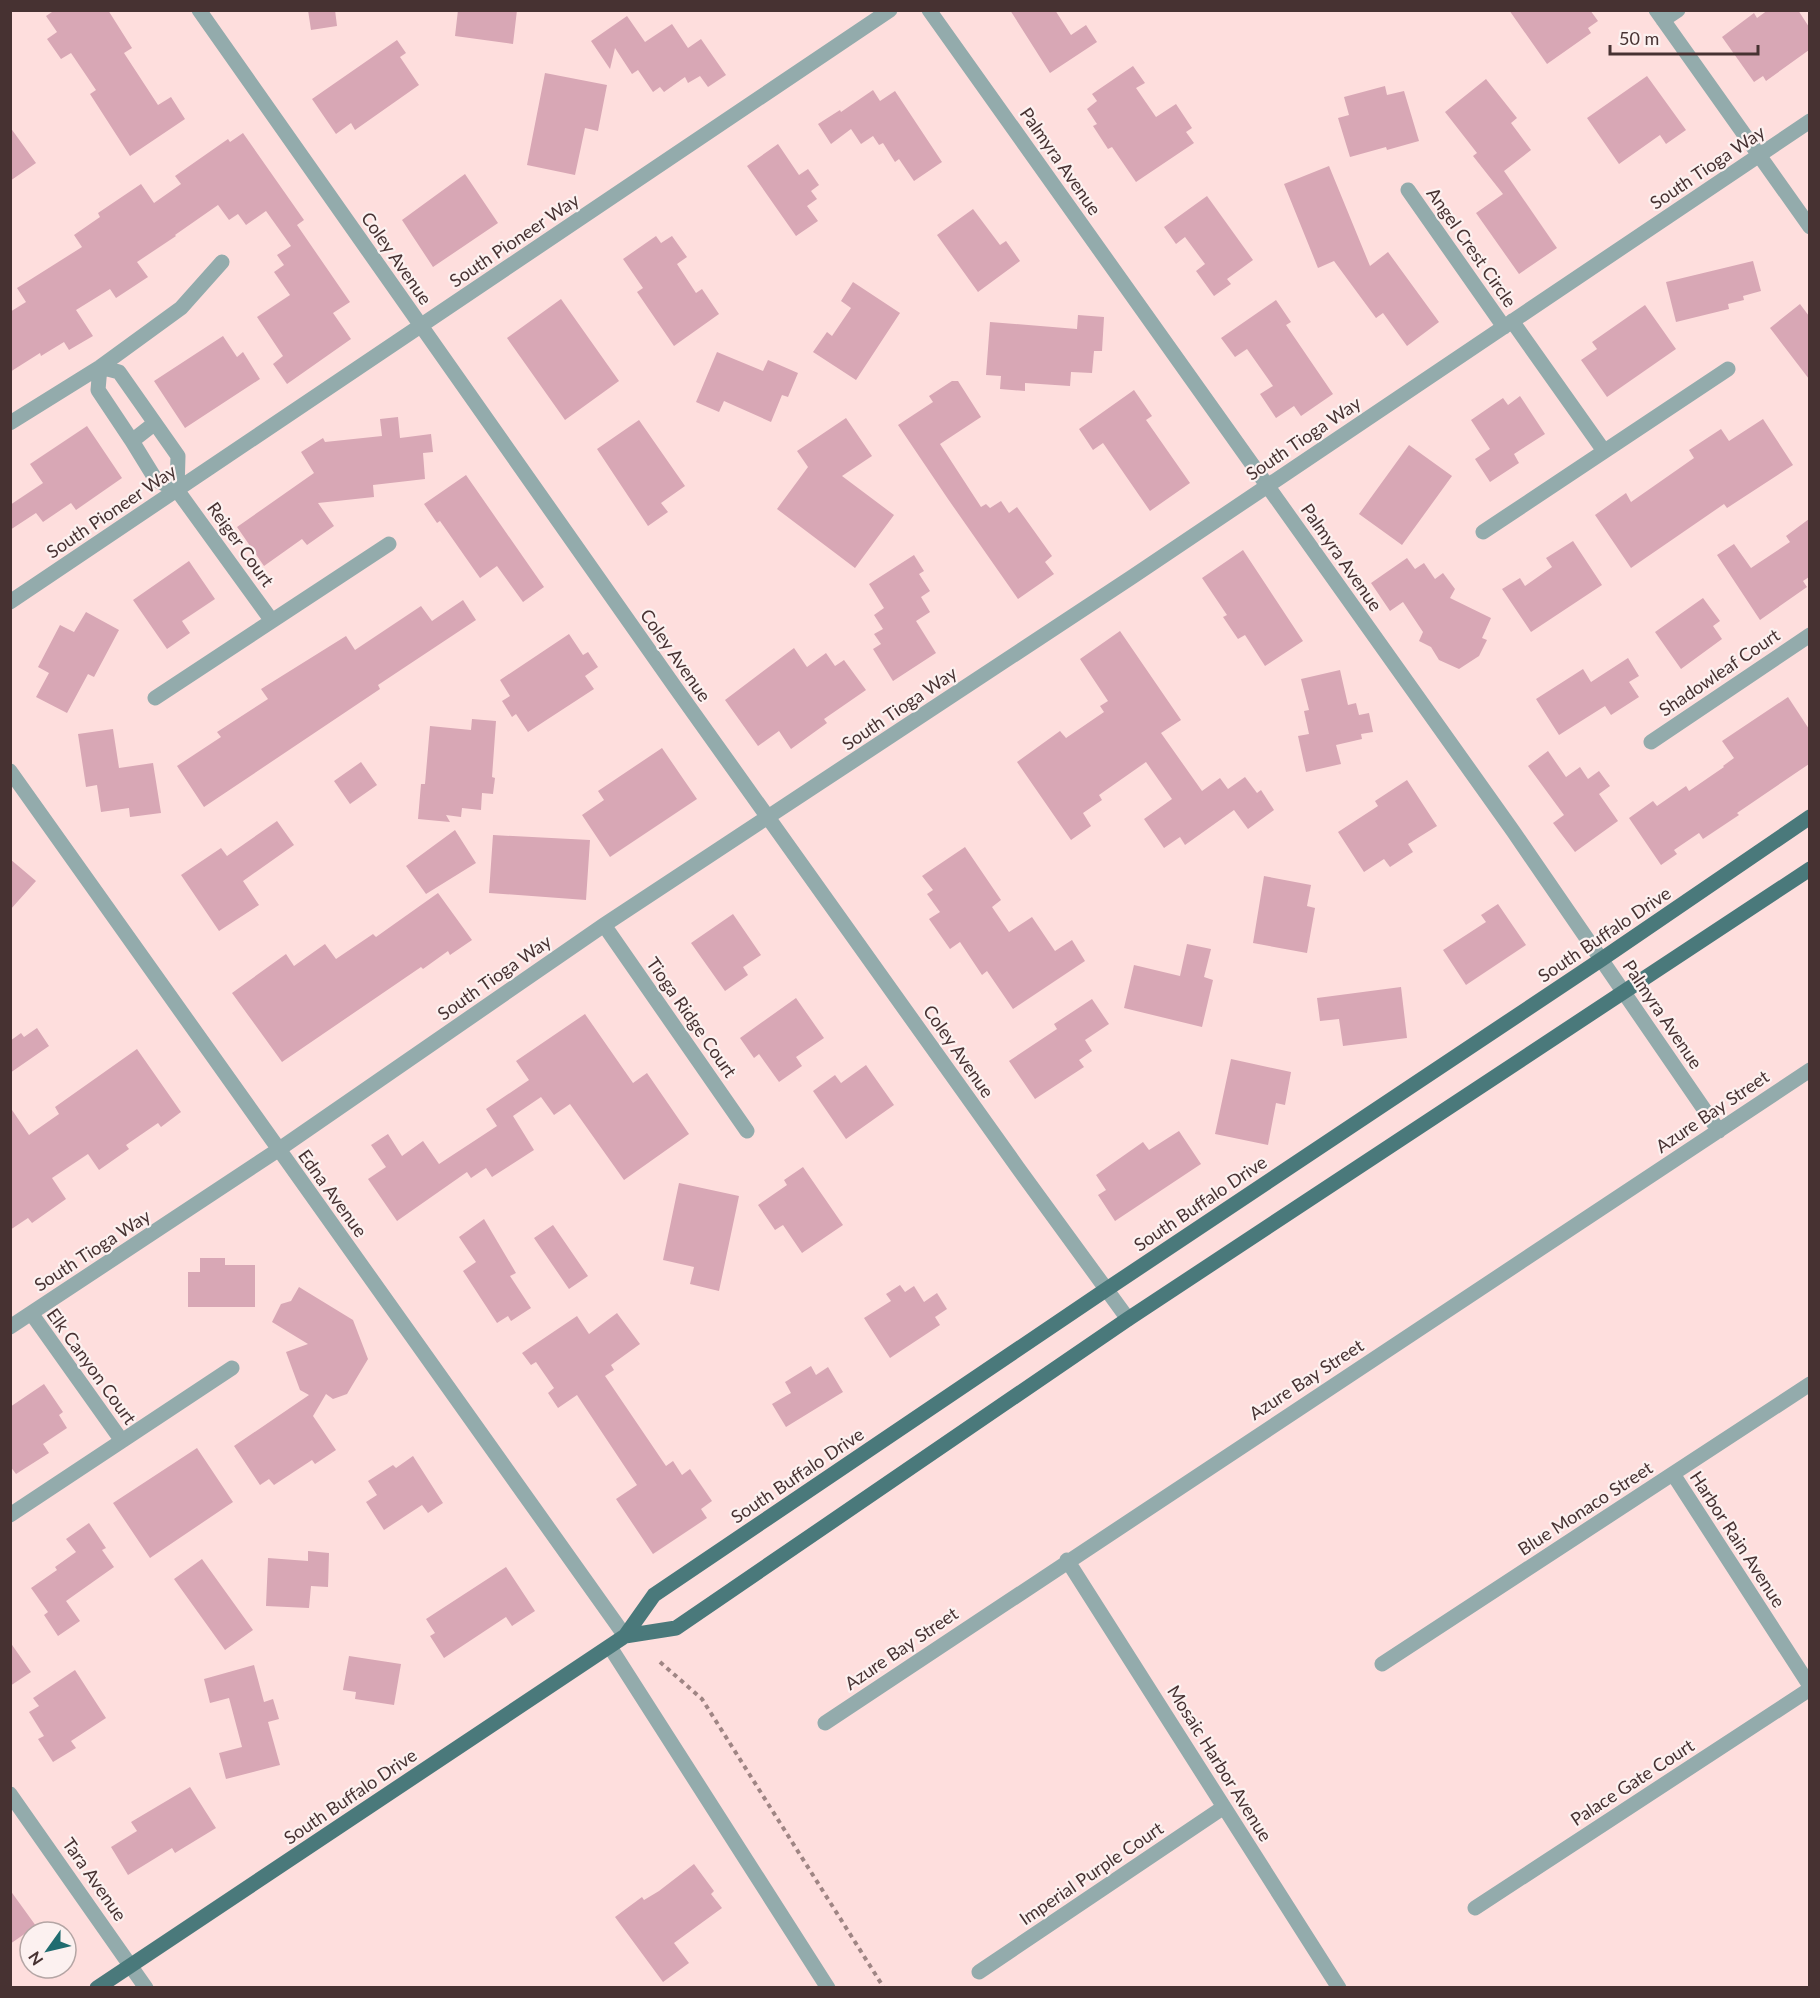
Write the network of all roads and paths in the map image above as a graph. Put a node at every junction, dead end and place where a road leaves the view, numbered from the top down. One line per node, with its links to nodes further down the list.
1 (199, 10): 12 (street, Coley Avenue)
2 (890, 10): 12 (street, South Pioneer Way)
3 (929, 10): 19 (street, Palmyra Avenue)
4 (1678, 10): 5 (street)
5 (1660, 15): 7 (street)
6 (1809, 122): 7 (street, South Tioga Way)
7 (1759, 156): 9 (street); 11 (street, South Tioga Way)
8 (1408, 190): 11 (street, Angel Crest Circle)
9 (1809, 227)
10 (222, 262): 13 (street)
11 (1508, 324): 18 (street, Angel Crest Circle); 19 (street, South Tioga Way)
12 (421, 326): 20 (street, South Pioneer Way); 30 (street, Coley Avenue)
13 (100, 367): 15 (street); 16 (street); 17 (street)
14 (1728, 369): 18 (street)
15 (10, 423)
16 (155, 423): 17 (street); 20 (street)
17 (132, 441): 20 (street)
18 (1604, 451): 21 (street)
19 (1267, 486): 30 (street, South Tioga Way); 33 (street, Palmyra Avenue)
20 (177, 490): 23 (street, South Pioneer Way); 24 (street, Reiger Court)
21 (1483, 532)
22 (389, 544): 24 (street)
23 (10, 602)
24 (272, 621): 26 (street)
25 (1809, 635): 27 (street, Shadowleaf Court)
26 (155, 698)
27 (1651, 742)
28 (10, 771): 38 (street, Edna Avenue)
29 (1809, 817): 33 (main road, South Buffalo Drive)
30 (769, 818): 32 (street, South Tioga Way); 39 (street, Coley Avenue)
31 (1809, 869): 34 (main road, South Buffalo Drive)
32 (604, 925): 36 (street, Tioga Ridge Court); 38 (street, South Tioga Way)
33 (1602, 959): 34 (street, Palmyra Avenue); 39 (main road, South Buffalo Drive)
34 (1625, 991): 37 (street, Palmyra Avenue); 41 (main road, South Buffalo Drive)
35 (1809, 1070): 37 (street, Azure Bay Street)
36 (747, 1131)
37 (1719, 1131): 48 (street, Azure Bay Street)
38 (278, 1150): 40 (street, South Tioga Way); 49 (street, Edna Avenue)
39 (1107, 1289): 41 (street, Coley Avenue); 49 (main road, South Buffalo Drive)
40 (31, 1313): 42 (street, South Tioga Way); 45 (street, Elk Canyon Court)
41 (1128, 1319): 49 (main road, South Buffalo Drive)
42 (10, 1327)
43 (232, 1368): 45 (street, Elk Canyon Court)
44 (1809, 1384): 46 (street, Blue Monaco Street)
45 (122, 1441): 47 (street, Elk Canyon Court)
46 (1673, 1473): 52 (street, Blue Monaco Street); 53 (street, Harbor Rain Avenue)
47 (10, 1515)
48 (1068, 1560): 54 (street, Azure Bay Street); 56 (street, Mosaic Harbor Avenue)
49 (625, 1636): 50 (main road, South Buffalo Drive)
50 (610, 1647): 58 (main road, South Buffalo Drive); 62 (street)
51 (660, 1662): 63 (path)
52 (1382, 1664)
53 (1809, 1688): 57 (street, Palace Gate Court)
54 (825, 1722)
55 (10, 1794): 58 (street, Tara Avenue)
56 (1224, 1806): 59 (street, Imperial Purple Court); 64 (street, Mosaic Harbor Avenue)
57 (1475, 1908)
58 (131, 1965): 60 (main road, South Buffalo Drive); 61 (street, Tara Avenue)
59 (980, 1972)
60 (97, 1988)
61 (146, 1988)
62 (828, 1988)
63 (884, 1988)
64 (1339, 1988)

